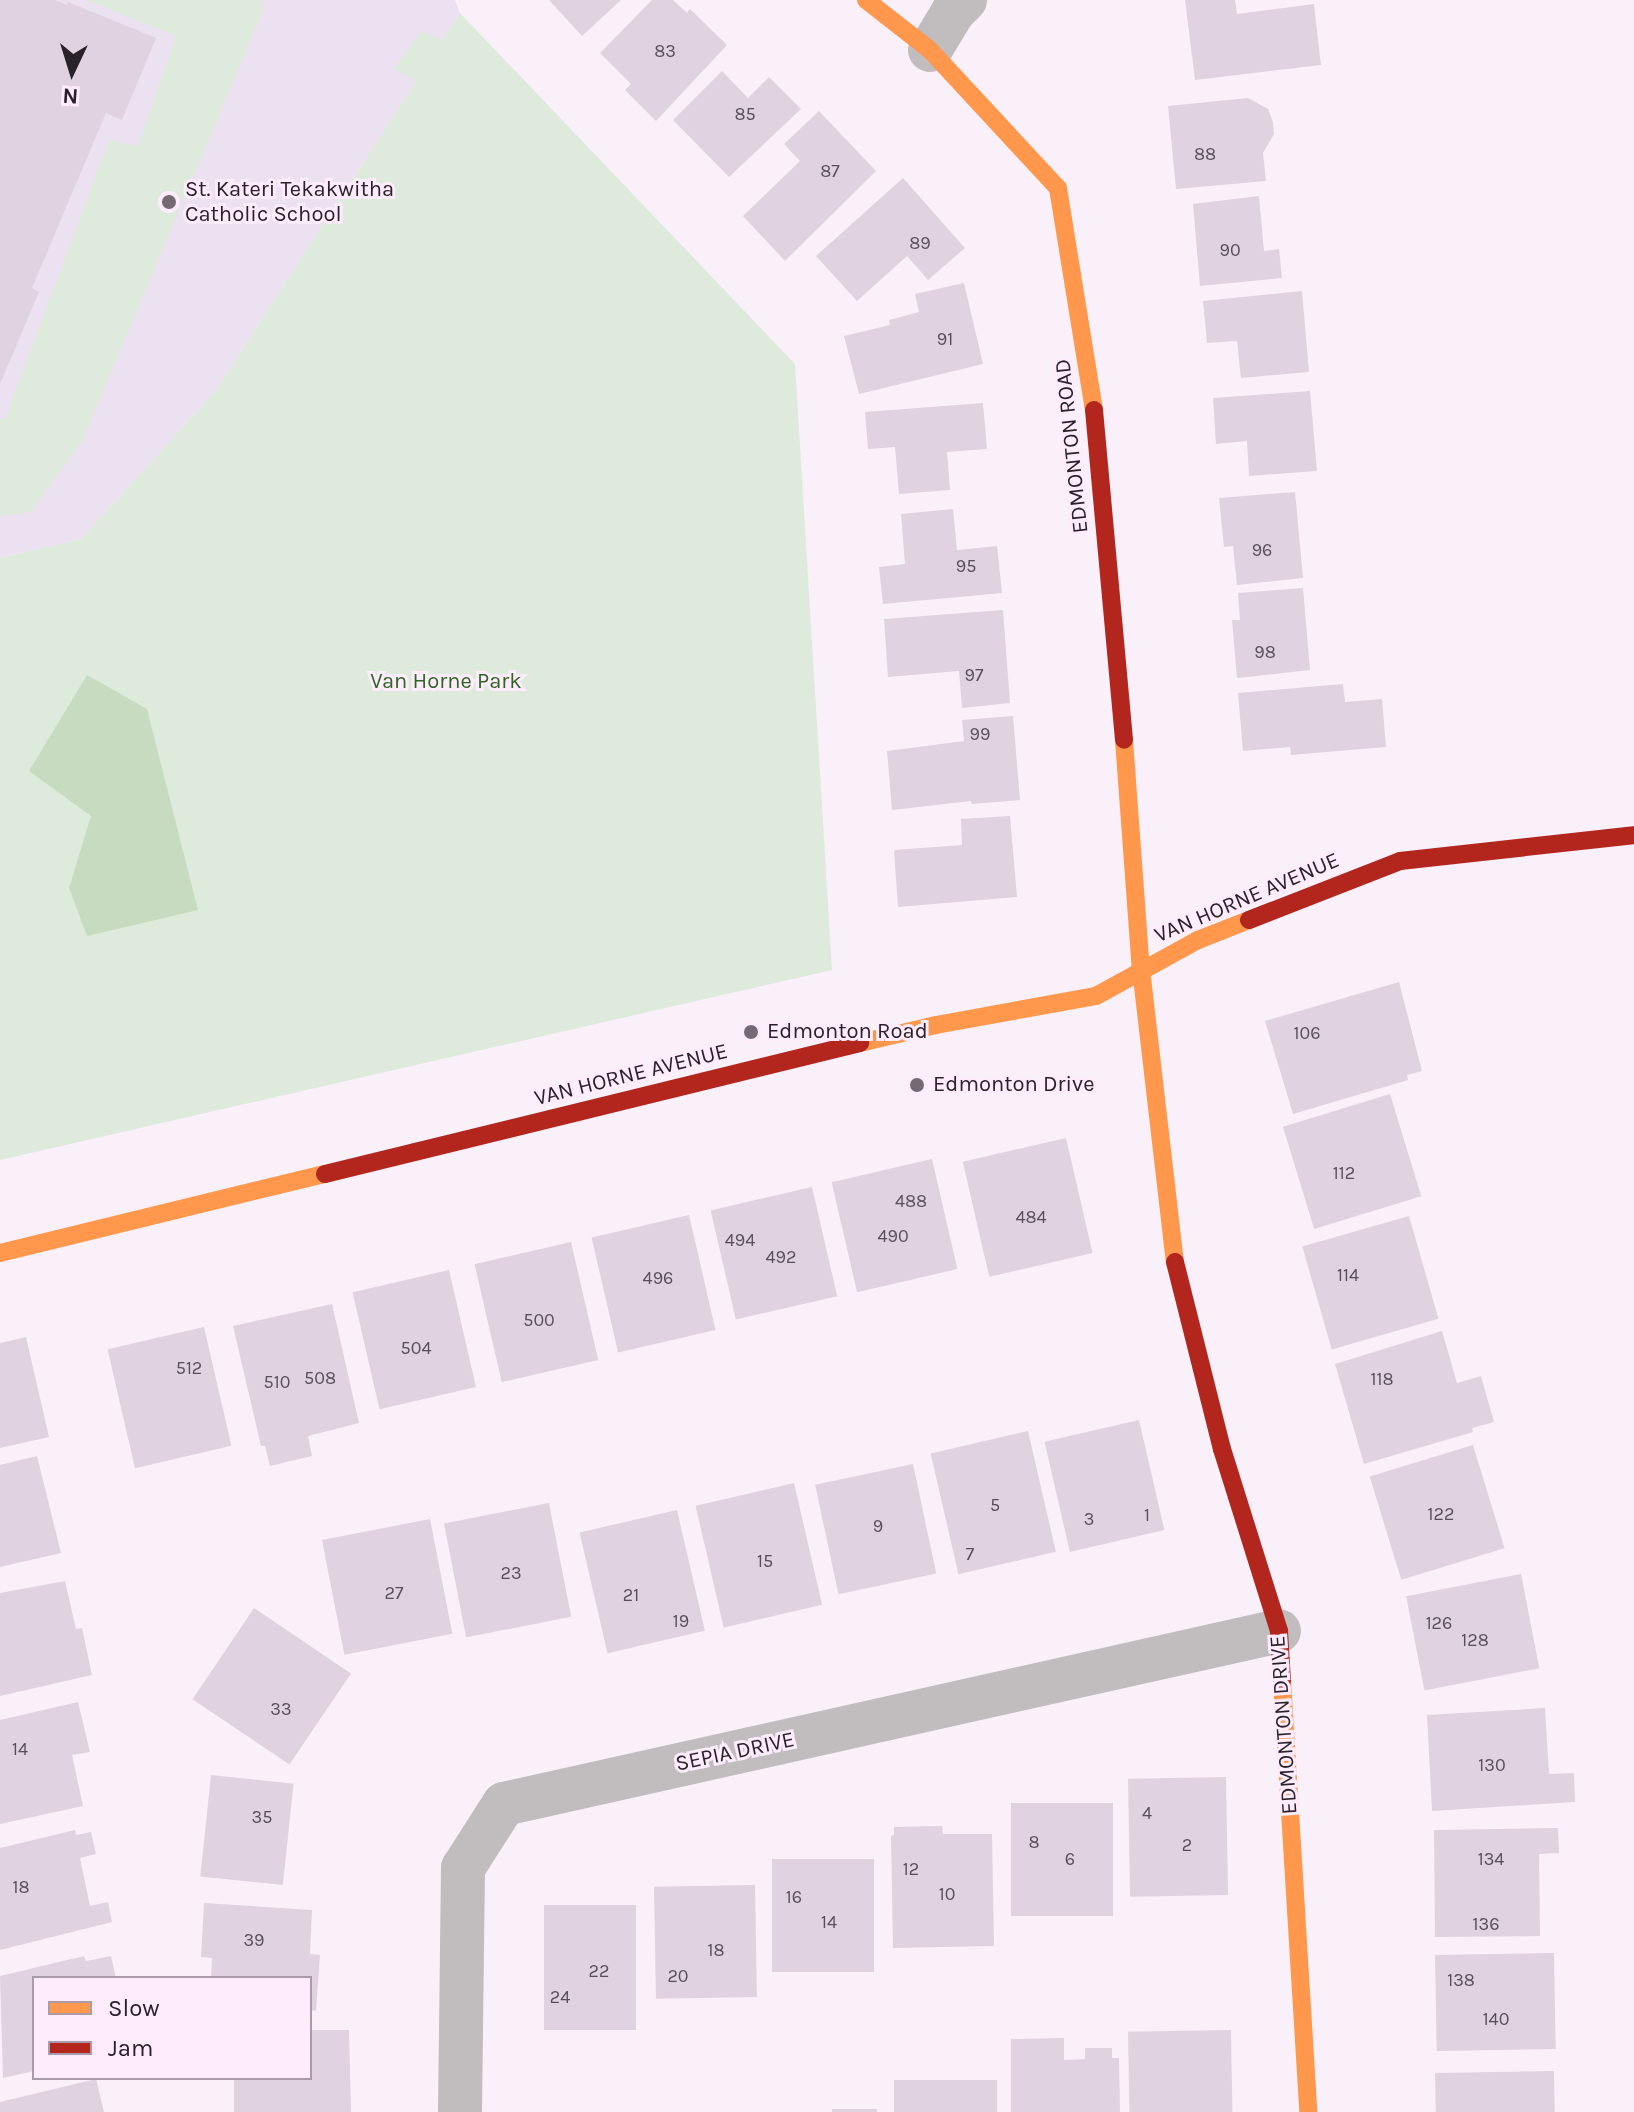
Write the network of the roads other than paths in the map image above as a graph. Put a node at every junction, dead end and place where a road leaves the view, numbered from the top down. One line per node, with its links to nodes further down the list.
1 (866, 0): 3 (street, EDMONTON ROAD)
2 (965, 0): 3 (street)
3 (930, 50): 5 (street, EDMONTON ROAD)
4 (1634, 835): 5 (street, VAN HORNE AVENUE)
5 (1141, 969): 6 (street, VAN HORNE AVENUE); 7 (street, EDMONTON DRIVE)
6 (0, 1253)
7 (1279, 1631): 8 (street, SEPIA DRIVE); 9 (street, EDMONTON DRIVE)
8 (460, 2112)
9 (1308, 2112)

